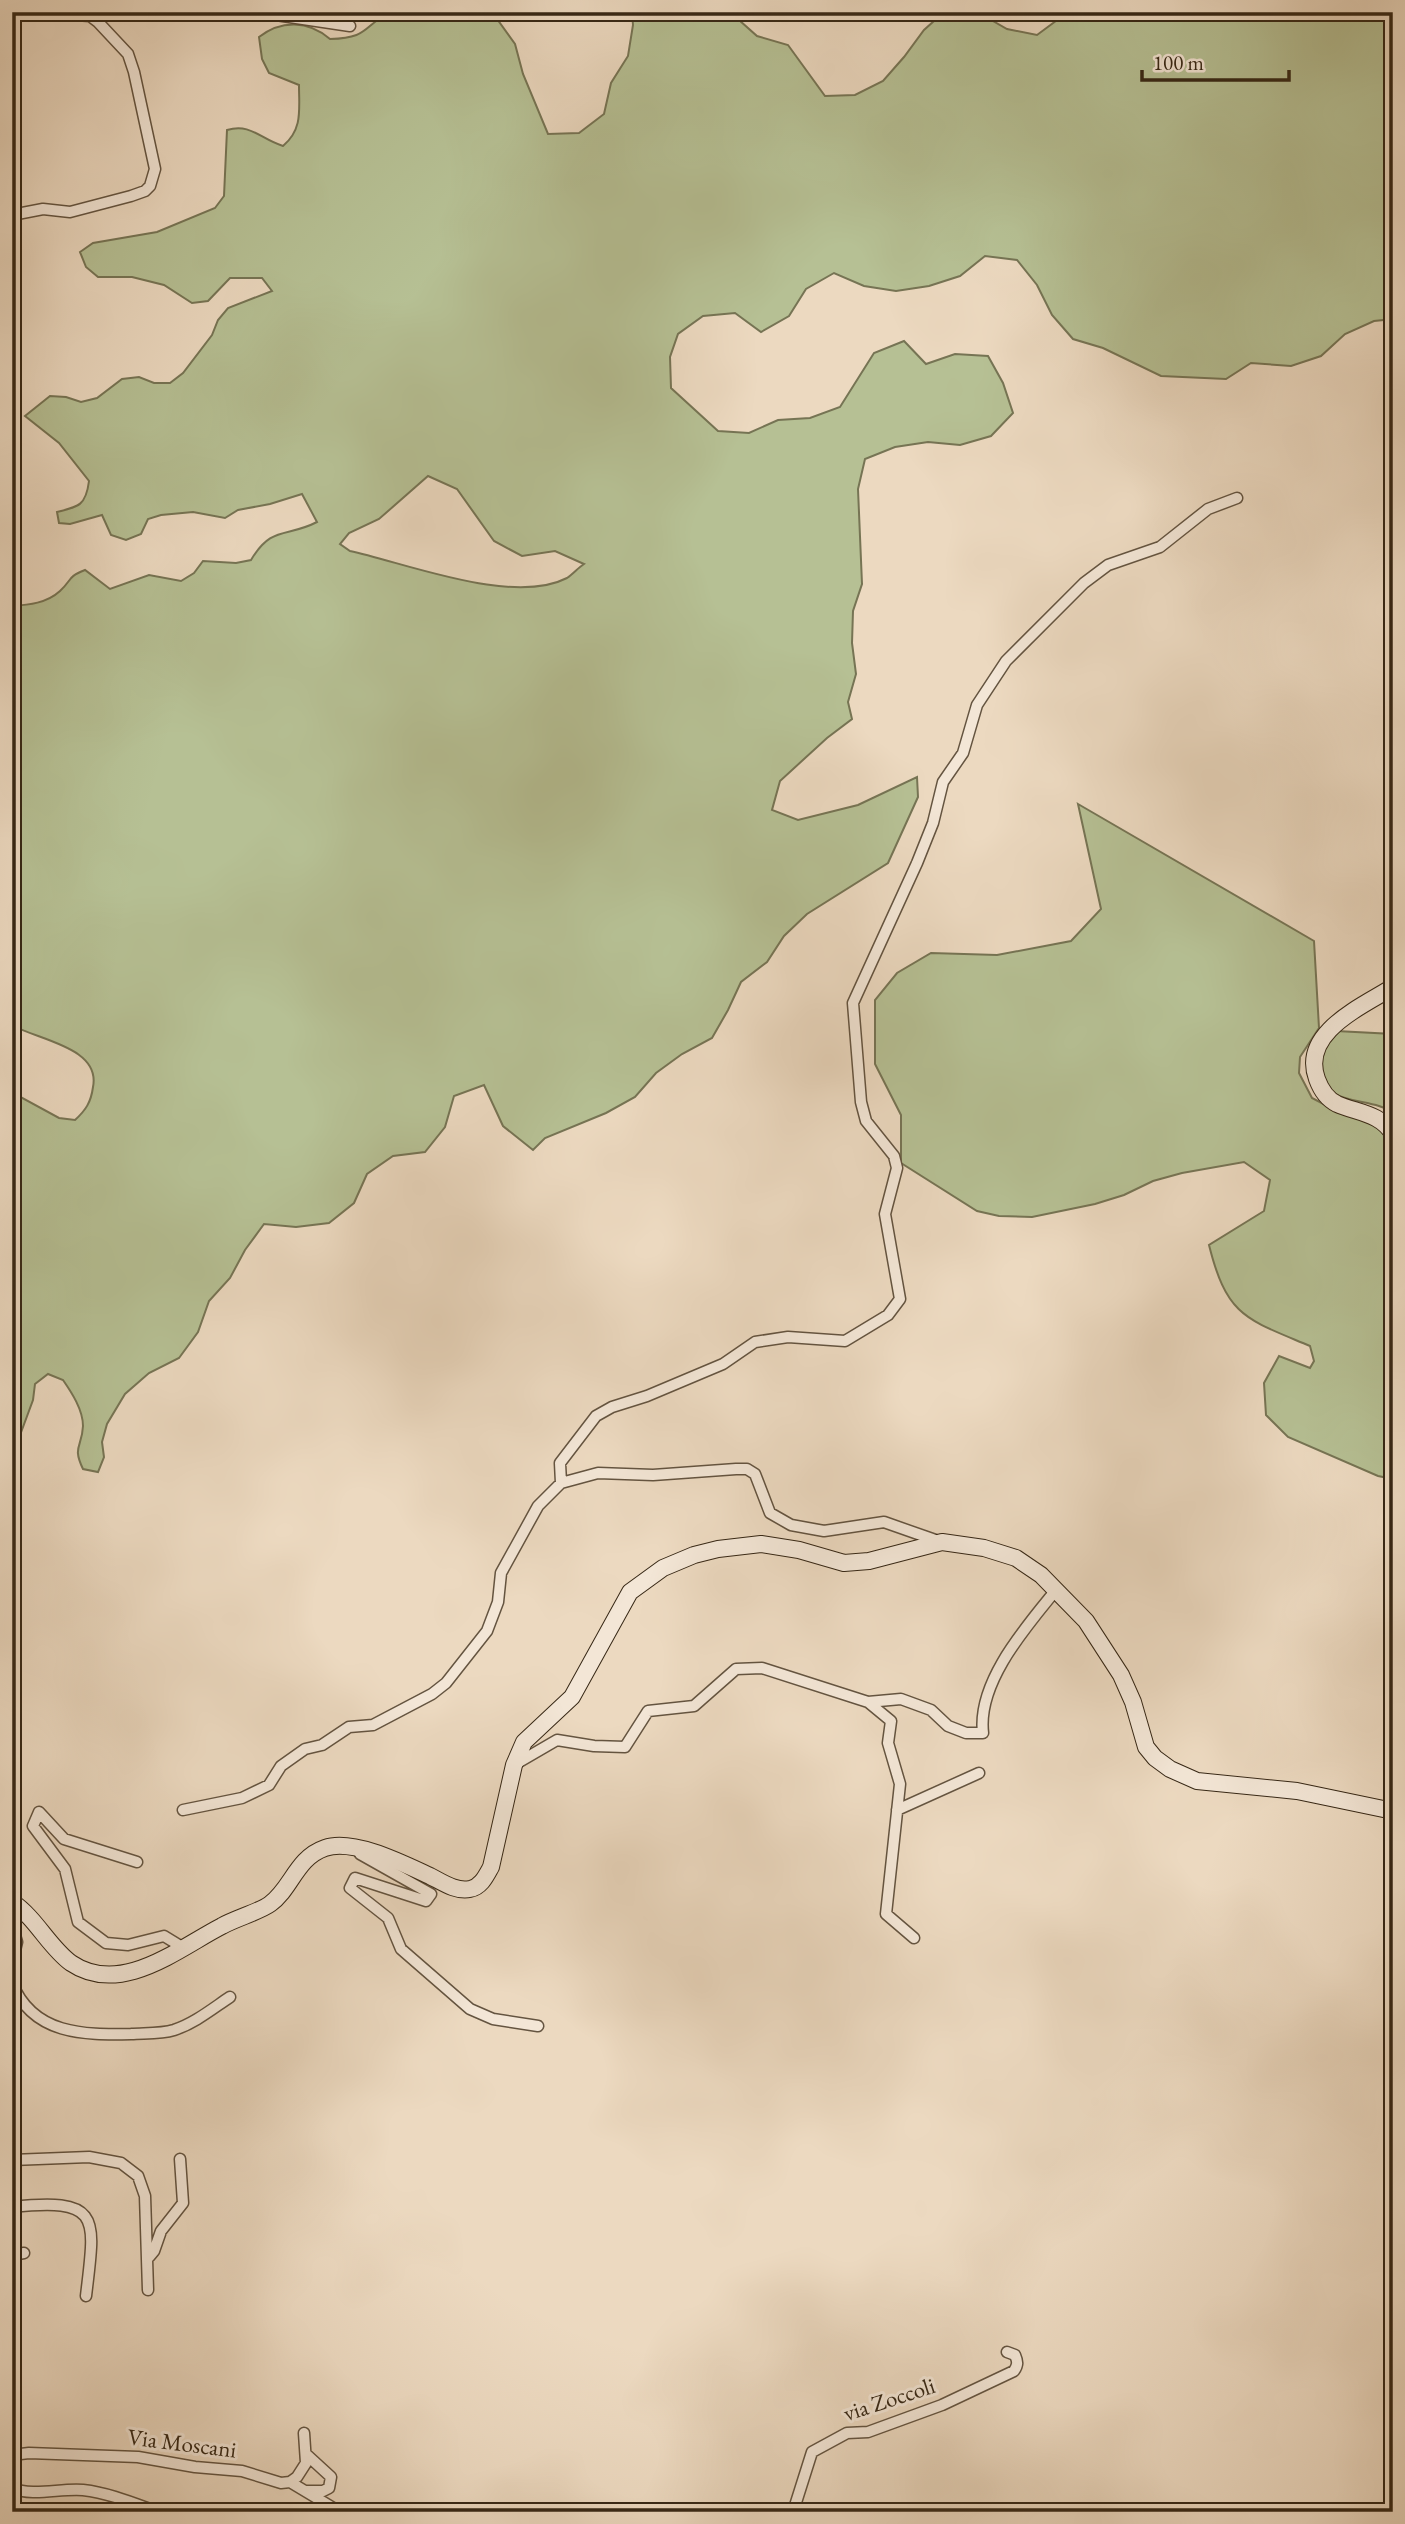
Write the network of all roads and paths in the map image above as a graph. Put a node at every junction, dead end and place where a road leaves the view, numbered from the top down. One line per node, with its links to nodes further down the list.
1 (32, 12): 4 (street)
2 (104, 12): 4 (street)
3 (256, 12): 5 (street)
4 (90, 14): 6 (street)
5 (350, 26)
6 (12, 215)
7 (1237, 498): 10 (street)
8 (1393, 987): 9 (street)
9 (1393, 1135)
10 (561, 1483): 11 (street); 16 (street)
11 (942, 1542): 12 (street); 14 (street)
12 (1056, 1590): 13 (street); 18 (street)
13 (868, 1702): 14 (street); 17 (street)
14 (514, 1765): 19 (street)
15 (979, 1773): 17 (street)
16 (183, 1810)
17 (897, 1810): 23 (street)
18 (1393, 1811)
19 (349, 1847): 24 (street); 28 (street)
20 (137, 1862): 24 (street)
21 (12, 1902): 24 (street)
22 (12, 1925): 25 (street)
23 (914, 1938)
24 (182, 1947)
25 (12, 1963)
26 (12, 1983): 27 (street)
27 (230, 1997)
28 (538, 2026)
29 (180, 2159): 32 (street)
30 (12, 2160): 32 (street)
31 (12, 2207): 34 (street)
32 (149, 2257): 33 (street)
33 (148, 2290)
34 (86, 2296)
35 (1007, 2352): 44 (street, via Zoccoli)
36 (304, 2433): 38 (street)
37 (12, 2455): 39 (street, Via Moscani)
38 (307, 2455): 39 (street); 41 (street)
39 (290, 2482): 41 (street, Via Moscani)
40 (12, 2488): 42 (street)
41 (306, 2491): 43 (street, Via Moscani)
42 (158, 2512)
43 (340, 2512)
44 (793, 2512)

